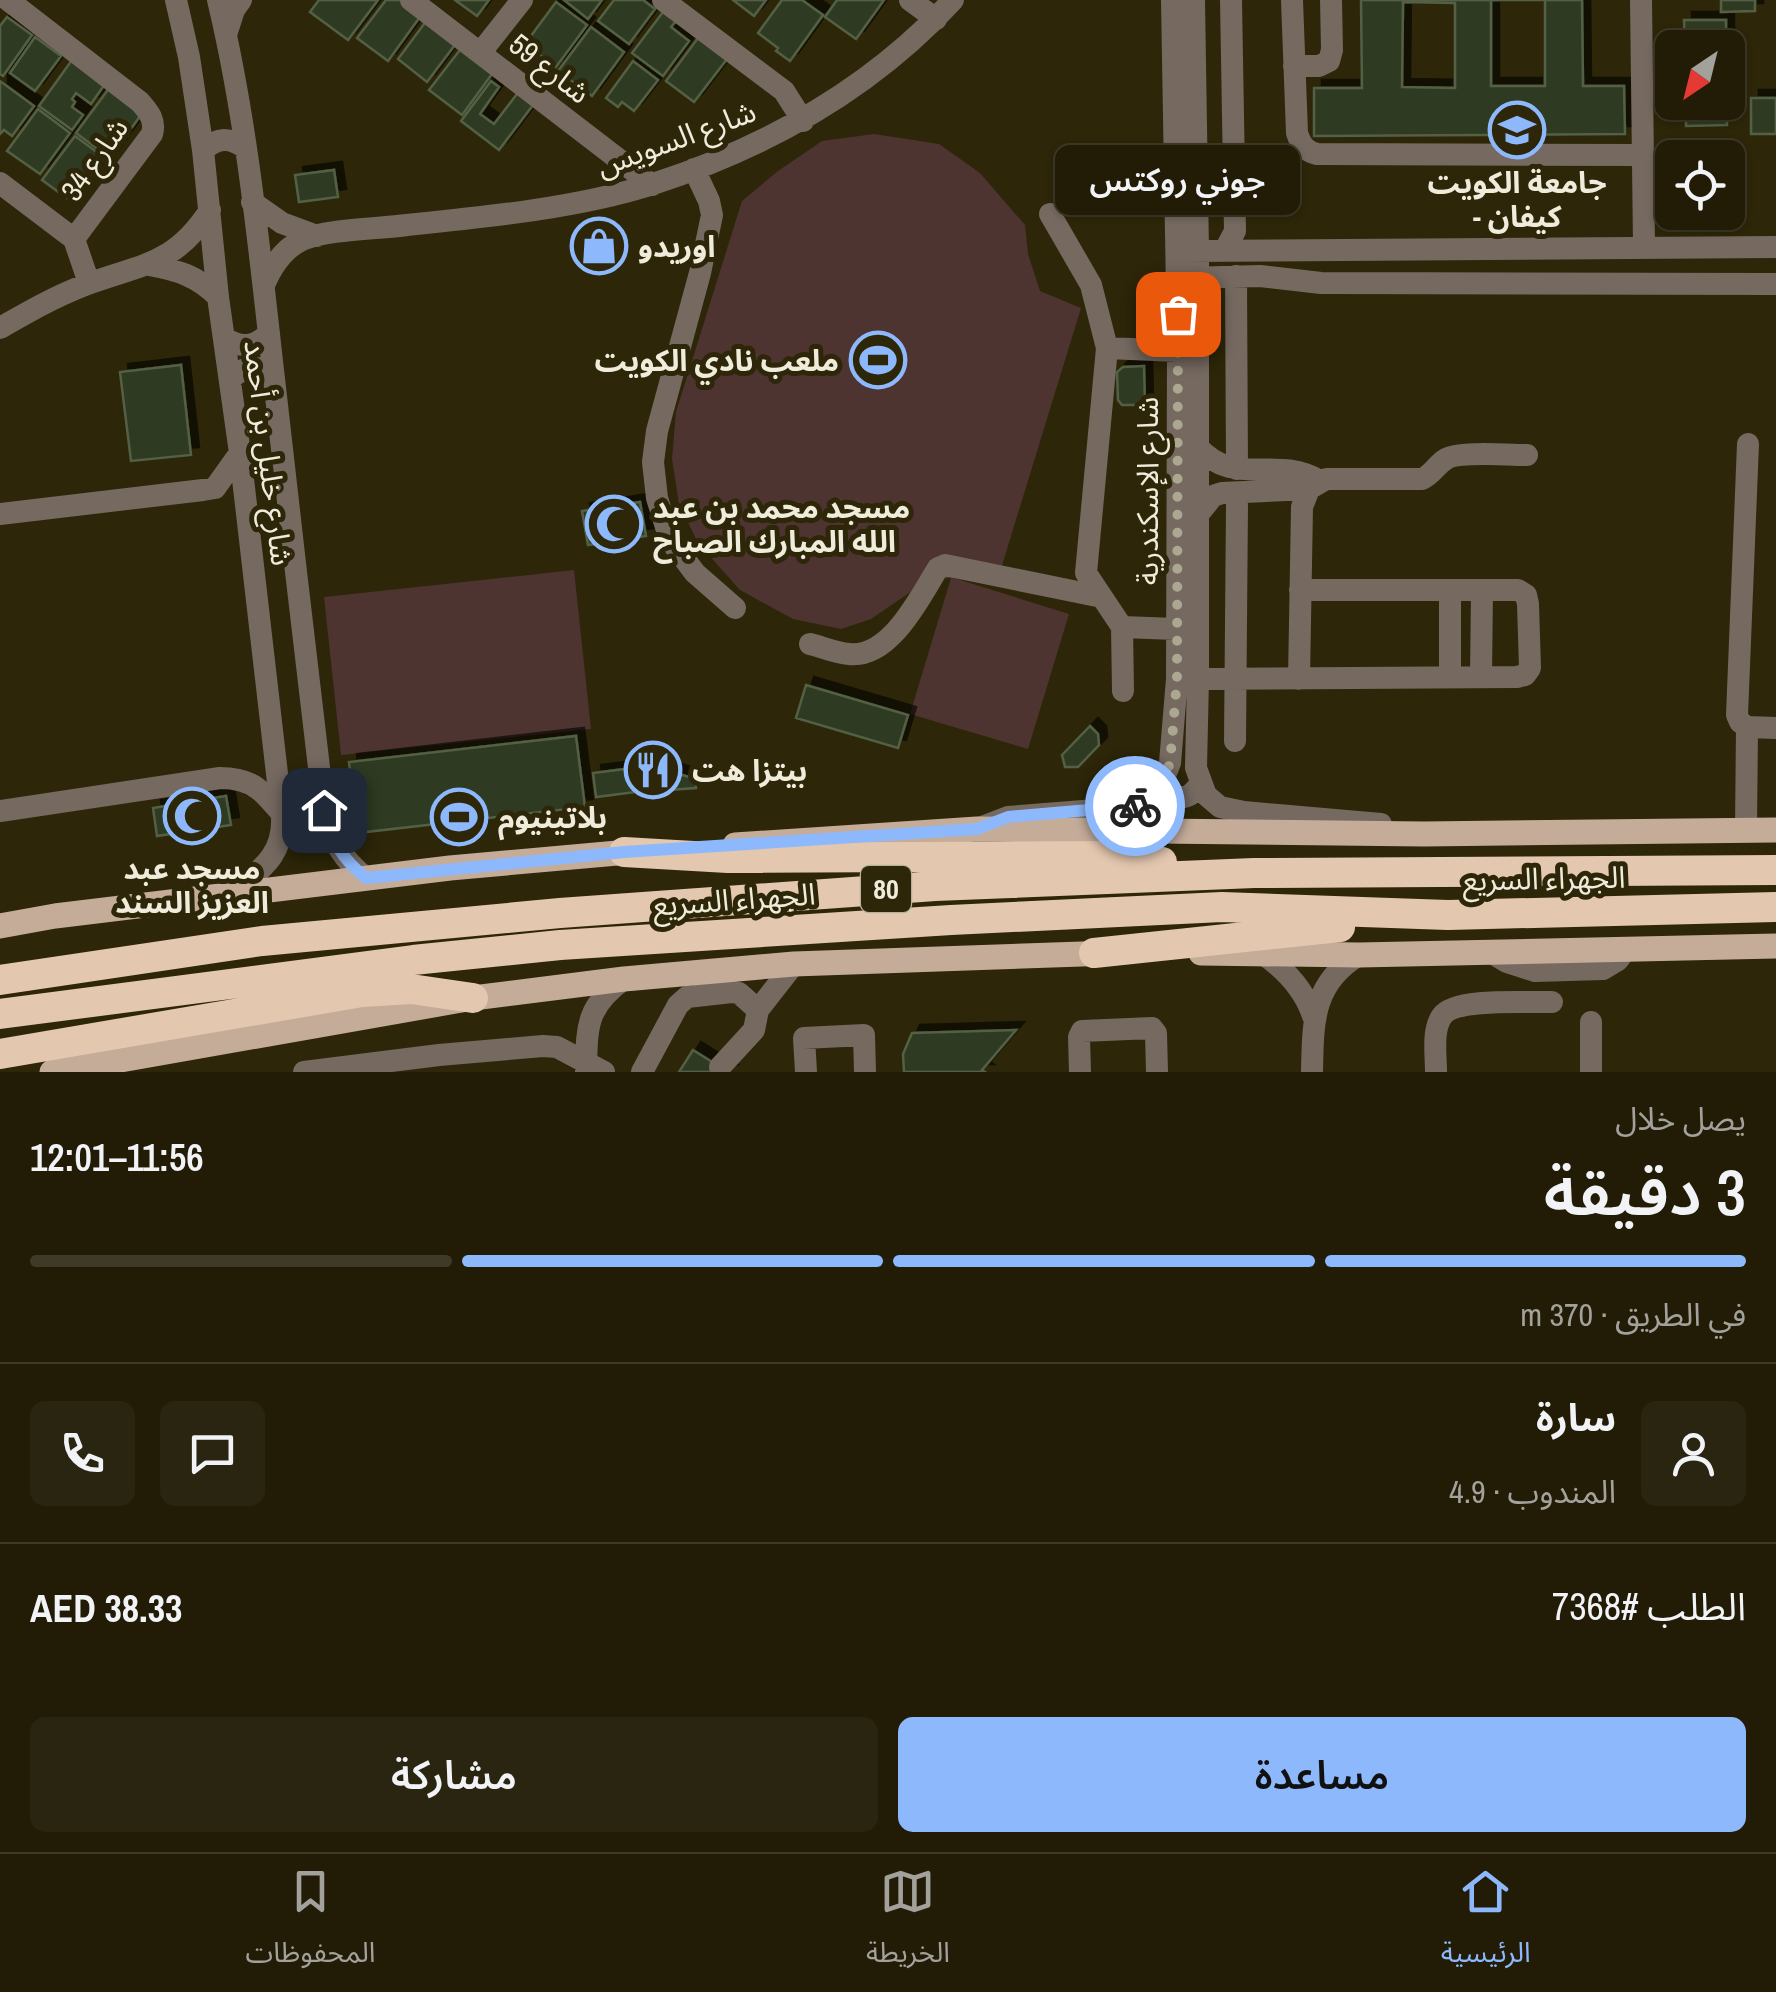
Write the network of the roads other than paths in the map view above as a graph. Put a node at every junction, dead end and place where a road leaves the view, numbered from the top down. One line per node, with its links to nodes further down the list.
1 (8, 0): 31 (street, شارع 34)
2 (176, 0): 22 (street, شارع خليل بن أحمد)
3 (218, 0): 17 (street, شارع خليل بن أحمد)
4 (241, 0): 17 (street)
5 (411, 0): 18 (street, شارع 59)
6 (522, 0): 18 (street)
7 (664, 0): 20 (street)
8 (910, 0): 16 (street)
9 (953, 0): 16 (street, شارع السويس)
10 (1172, 0): 36 (street, شارع الإسكندرية)
11 (1194, 0): 36 (street, شارع الإسكندرية)
12 (1232, 0): 35 (street)
13 (1292, 0): 19 (street)
14 (1332, 0): 19 (street)
15 (1641, 0): 23 (street)
16 (936, 19): 20 (street, شارع السويس)
17 (226, 35): 21 (street, شارع خليل بن أحمد)
18 (481, 52): 26 (street, شارع 59)
19 (1294, 66): 23 (street)
20 (803, 120): 24 (street, شارع السويس)
21 (246, 148): 22 (street); 27 (street, شارع خليل بن أحمد)
22 (203, 150): 28 (street, شارع خليل بن أحمد)
23 (1643, 156): 32 (street)
24 (694, 170): 26 (street, شارع السويس); 67 (street)
25 (0, 184): 31 (street)
26 (652, 184): 30 (street, شارع السويس)
27 (252, 202): 30 (street); 45 (street, شارع خليل بن أحمد)
28 (210, 210): 38 (street); 46 (street, شارع خليل بن أحمد)
29 (1050, 214): 50 (street)
30 (316, 236): 45 (street, شارع السويس)
31 (74, 239): 42 (street)
32 (1644, 246): 33 (street); 37 (street)
33 (1595, 247): 34 (street); 44 (street)
34 (1313, 249): 35 (street); 43 (street)
35 (1225, 250): 36 (street)
36 (1188, 251): 40 (street, شارع الإسكندرية)
37 (1772, 251)
38 (149, 265): 42 (street); 46 (street)
39 (1236, 276): 40 (street); 43 (street); 58 (street)
40 (1187, 278): 51 (street, شارع الإسكندرية); 55 (street, شارع الإسكندرية)
41 (1774, 281): 44 (street)
42 (89, 283): 47 (street)
43 (1321, 283): 44 (street)
44 (1603, 284)
45 (264, 285): 48 (street, شارع خليل بن أحمد)
46 (218, 297): 49 (street, شارع خليل بن أحمد)
47 (0, 328)
48 (268, 333): 49 (street); 52 (street, شارع خليل بن أحمد)
49 (225, 338): 53 (street, شارع خليل بن أحمد)
50 (1106, 348): 51 (street); 66 (street)
51 (1178, 350): 69 (street, شارع الإسكندرية)
52 (273, 374): 53 (street); 82 (street, شارع خليل بن أحمد)
53 (230, 380): 56 (street, شارع خليل بن أحمد)
54 (1748, 444): 77 (street)
55 (1197, 446): 58 (street); 62 (street, شارع الإسكندرية)
56 (240, 452): 61 (street); 84 (street, شارع خليل بن أحمد)
57 (1527, 455): 59 (street)
58 (1237, 468): 59 (street)
59 (1314, 485): 62 (street); 63 (street)
60 (1237, 504): 74 (street)
61 (0, 514)
62 (1197, 516): 73 (street, شارع الإسكندرية)
63 (1300, 590): 64 (street); 75 (street)
64 (1450, 590): 65 (street); 71 (street)
65 (1482, 590): 72 (street); 72 (street)
66 (1102, 598): 68 (street); 70 (street)
67 (735, 608)
68 (1122, 627): 69 (street); 76 (street)
69 (1176, 629): 73 (street, شارع الإسكندرية)
70 (810, 644)
71 (1450, 677): 72 (street); 75 (street)
72 (1482, 677)
73 (1187, 679): 74 (street); 80 (street, شارع الإسكندرية); 81 (street, شارع الإسكندرية)
74 (1236, 679): 75 (street); 79 (street)
75 (1299, 679)
76 (1123, 691)
77 (1747, 727): 78 (street); 86 (street)
78 (1776, 728)
79 (1235, 741)
80 (1165, 776): 81 (street); 85 (street)
81 (1200, 783): 88 (street)
82 (324, 810): 84 (street); 92 (street, شارع خليل بن أحمد)
83 (0, 811): 84 (street)
84 (282, 817): 93 (street, شارع خليل بن أحمد)
85 (977, 829): 88 (main road, الجهراء السريع); 89 (main road, الجهراء السريع)
86 (1746, 830): 87 (main road, الجهراء السريع); 88 (main road, الجهراء السريع)
87 (1776, 830)
88 (1424, 834)
89 (624, 852): 91 (highway); 92 (main road, الجهراء السريع)
90 (1776, 870): 91 (highway, الجهراء السريع / 80)
91 (1254, 872): 103 (highway, الجهراء السريع / 80)
92 (366, 878): 93 (main road, الجهراء السريع)
93 (231, 894): 96 (main road, الجهراء السريع)
94 (1776, 907): 95 (highway, الجهراء السريع / 80)
95 (1448, 916): 98 (highway); 108 (highway, الجهراء السريع / 80)
96 (0, 926)
97 (1776, 946): 100 (main road)
98 (1094, 953): 99 (main road); 101 (main road)
99 (1263, 954): 100 (main road); 109 (street)
100 (1359, 955): 109 (street)
101 (794, 964): 102 (main road); 107 (street)
102 (624, 979): 104 (main road); 111 (street)
103 (0, 980)
104 (541, 988): 105 (main road); 111 (street)
105 (473, 998): 112 (highway); 116 (main road)
106 (1552, 1002): 124 (street)
107 (758, 1010): 114 (street); 118 (street)
108 (0, 1014)
109 (1314, 1016): 123 (street)
110 (1592, 1022): 125 (street)
111 (588, 1023): 115 (street)
112 (0, 1054)
113 (433, 1064): 115 (street); 117 (street)
114 (720, 1067)
115 (592, 1068)
116 (52, 1072)
117 (304, 1072)
118 (642, 1072)
119 (806, 1072): 120 (street)
120 (865, 1072)
121 (1080, 1072): 122 (street)
122 (1158, 1072)
123 (1312, 1072)
124 (1436, 1072)
125 (1591, 1072)

